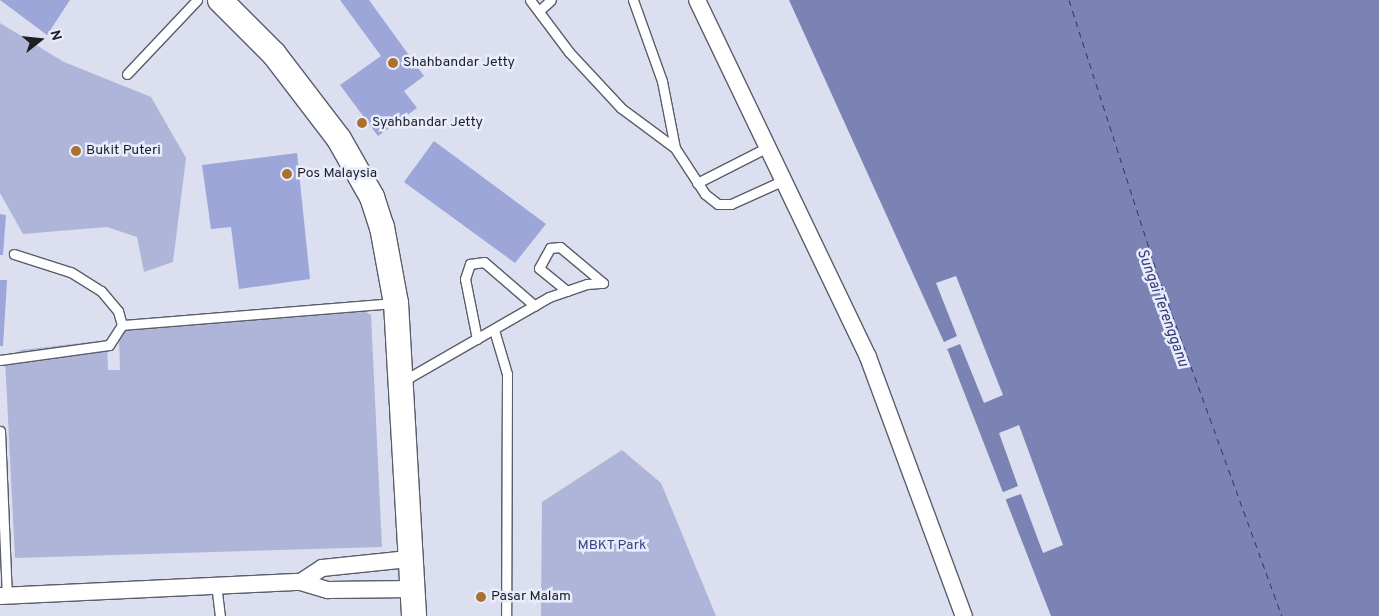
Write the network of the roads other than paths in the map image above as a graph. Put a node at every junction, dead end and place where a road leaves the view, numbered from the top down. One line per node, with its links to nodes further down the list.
1 (197, 0): 8 (lane)
2 (220, 0): 15 (street)
3 (530, 0): 7 (lane)
4 (551, 0): 7 (lane)
5 (633, 0): 10 (lane)
6 (697, 0): 9 (street)
7 (538, 11): 10 (lane)
8 (127, 74)
9 (768, 147): 11 (street); 12 (lane)
10 (675, 148): 12 (lane)
11 (784, 180): 12 (lane); 31 (street)
12 (697, 183)
13 (14, 254): 17 (lane)
14 (567, 291): 14 (lane); 16 (lane)
15 (396, 303): 17 (lane); 21 (street)
16 (536, 306): 18 (lane); 19 (lane)
17 (122, 325): 20 (lane)
18 (494, 330): 19 (lane); 30 (lane)
19 (477, 339): 21 (lane)
20 (0, 360)
21 (401, 383): 23 (street)
22 (0, 431): 27 (lane)
23 (409, 559): 24 (street); 26 (street)
24 (301, 582): 25 (street); 26 (street)
25 (216, 584): 27 (street); 28 (lane)
26 (412, 589): 29 (street)
27 (3, 595)
28 (220, 616)
29 (414, 616)
30 (506, 616)
31 (964, 616)

